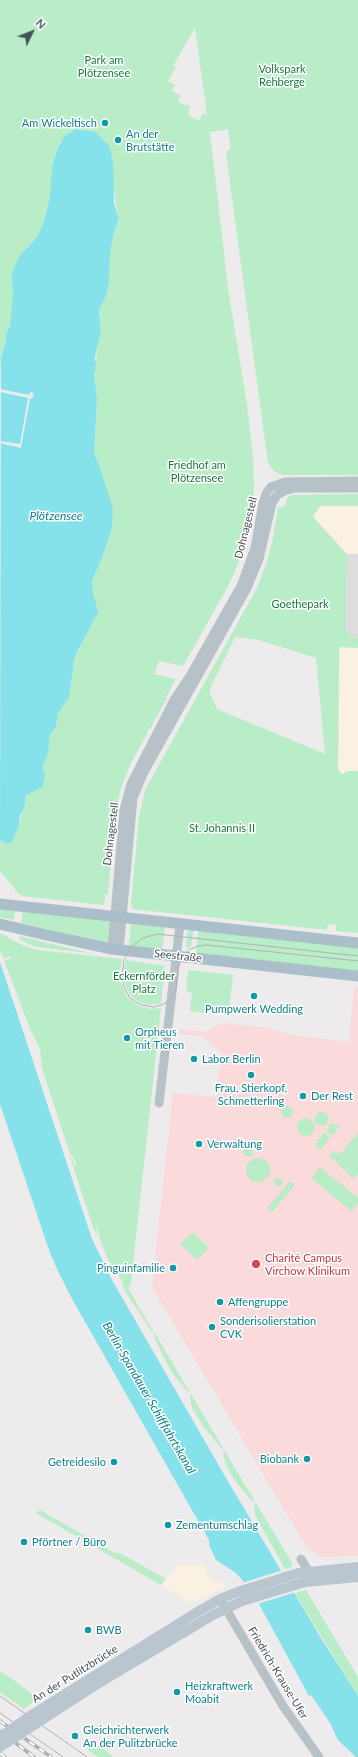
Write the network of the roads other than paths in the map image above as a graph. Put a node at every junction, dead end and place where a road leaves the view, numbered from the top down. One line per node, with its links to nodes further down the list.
1 (358, 481): 2 (street)
2 (271, 487): 4 (street, Dohnagestell); 6 (street, Dohnagestell)
3 (358, 488): 4 (street)
4 (277, 495): 6 (street, Dohnagestell)
5 (0, 904): 6 (main road)
6 (118, 917): 8 (main road); 10 (street, Dohnagestell)
7 (0, 924): 10 (main road, Seestraße)
8 (180, 924): 9 (main road); 11 (street)
9 (358, 943)
10 (115, 949): 11 (main road, Seestraße)
11 (176, 956): 12 (main road, Seestraße); 13 (street)
12 (358, 976)
13 (160, 1103)
14 (301, 1559): 16 (street)
15 (358, 1567): 16 (main road)
16 (309, 1571): 18 (main road); 19 (street)
17 (358, 1577): 19 (main road)
18 (300, 1578): 19 (main road); 20 (main road, An der Putlitzbrücke)
19 (315, 1581)
20 (223, 1604): 21 (main road, An der Putlitzbrücke, bridge); 24 (street, Friedrich-Krause-Ufer)
21 (33, 1719): 22 (main road, bridge); 23 (main road, bridge)
22 (0, 1737)
23 (0, 1747)
24 (319, 1757)

